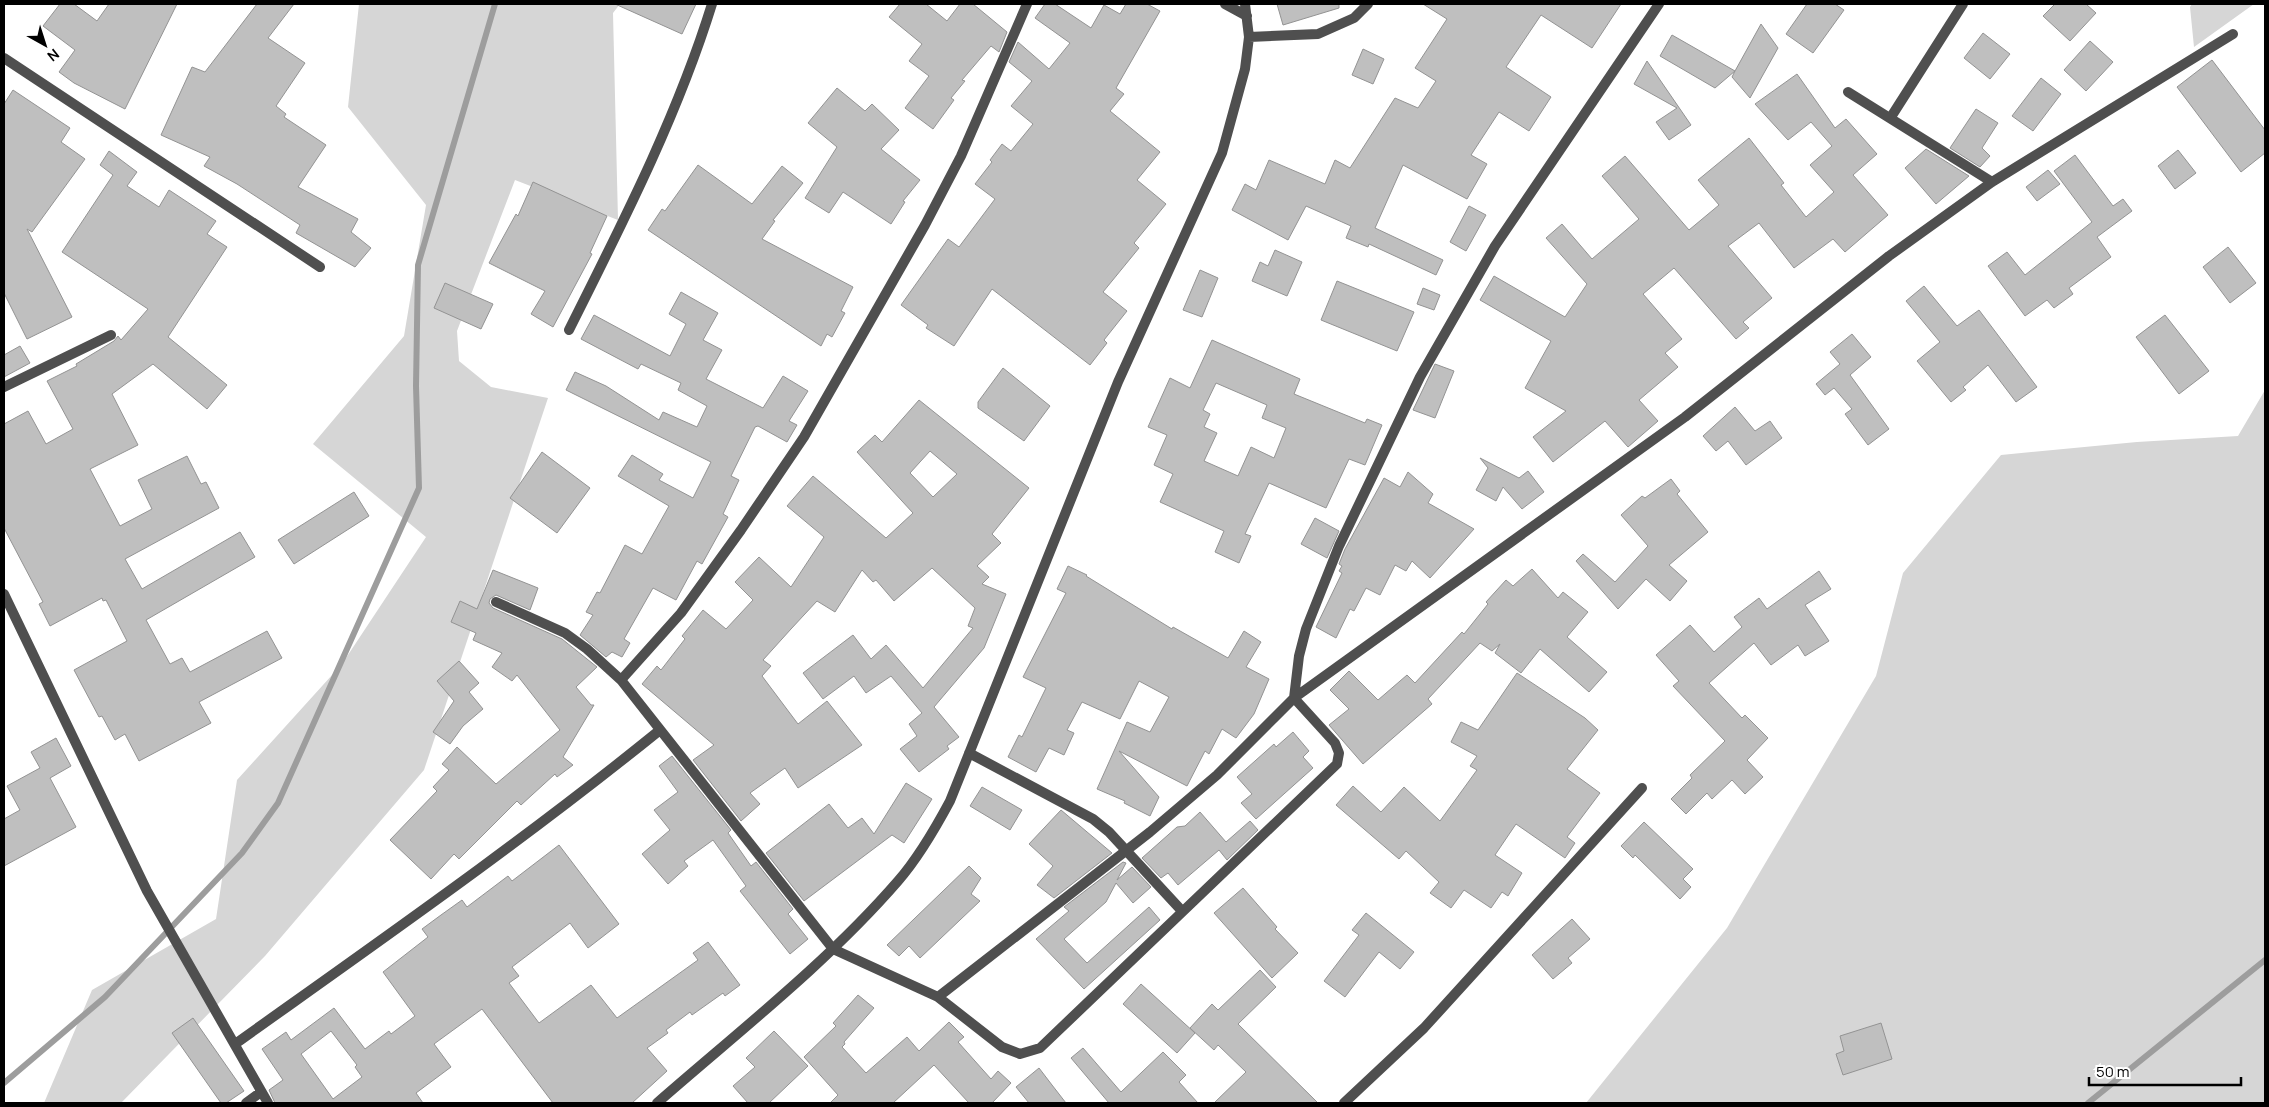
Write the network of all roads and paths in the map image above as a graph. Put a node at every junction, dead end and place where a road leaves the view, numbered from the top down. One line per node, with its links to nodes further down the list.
1 (712, 4): 16 (street)
2 (1027, 4): 21 (street)
3 (1225, 4): 8 (street)
4 (1245, 4): 8 (street)
5 (1368, 4): 10 (street)
6 (1659, 4): 22 (street)
7 (1963, 4): 13 (street)
8 (1247, 16): 10 (street)
9 (2233, 34): 14 (street)
10 (1249, 37): 24 (street)
11 (4, 58): 15 (street)
12 (1848, 92): 13 (street)
13 (1891, 117): 14 (street)
14 (1992, 182): 22 (street)
15 (320, 267)
16 (569, 330)
17 (111, 335): 18 (street)
18 (4, 387)
19 (4, 594): 30 (street)
20 (496, 602): 21 (street)
21 (621, 680): 23 (street)
22 (1294, 698): 26 (street); 27 (street)
23 (660, 730): 28 (street); 30 (street)
24 (969, 753): 26 (street); 28 (street)
25 (1642, 788): 35 (street)
26 (1127, 851): 27 (street); 29 (street)
27 (1182, 911): 29 (street)
28 (833, 949): 29 (street); 34 (street)
29 (938, 997)
30 (235, 1044): 31 (street)
31 (261, 1092): 32 (street); 33 (street)
32 (246, 1103)
33 (268, 1103)
34 (657, 1103)
35 (1344, 1103)

